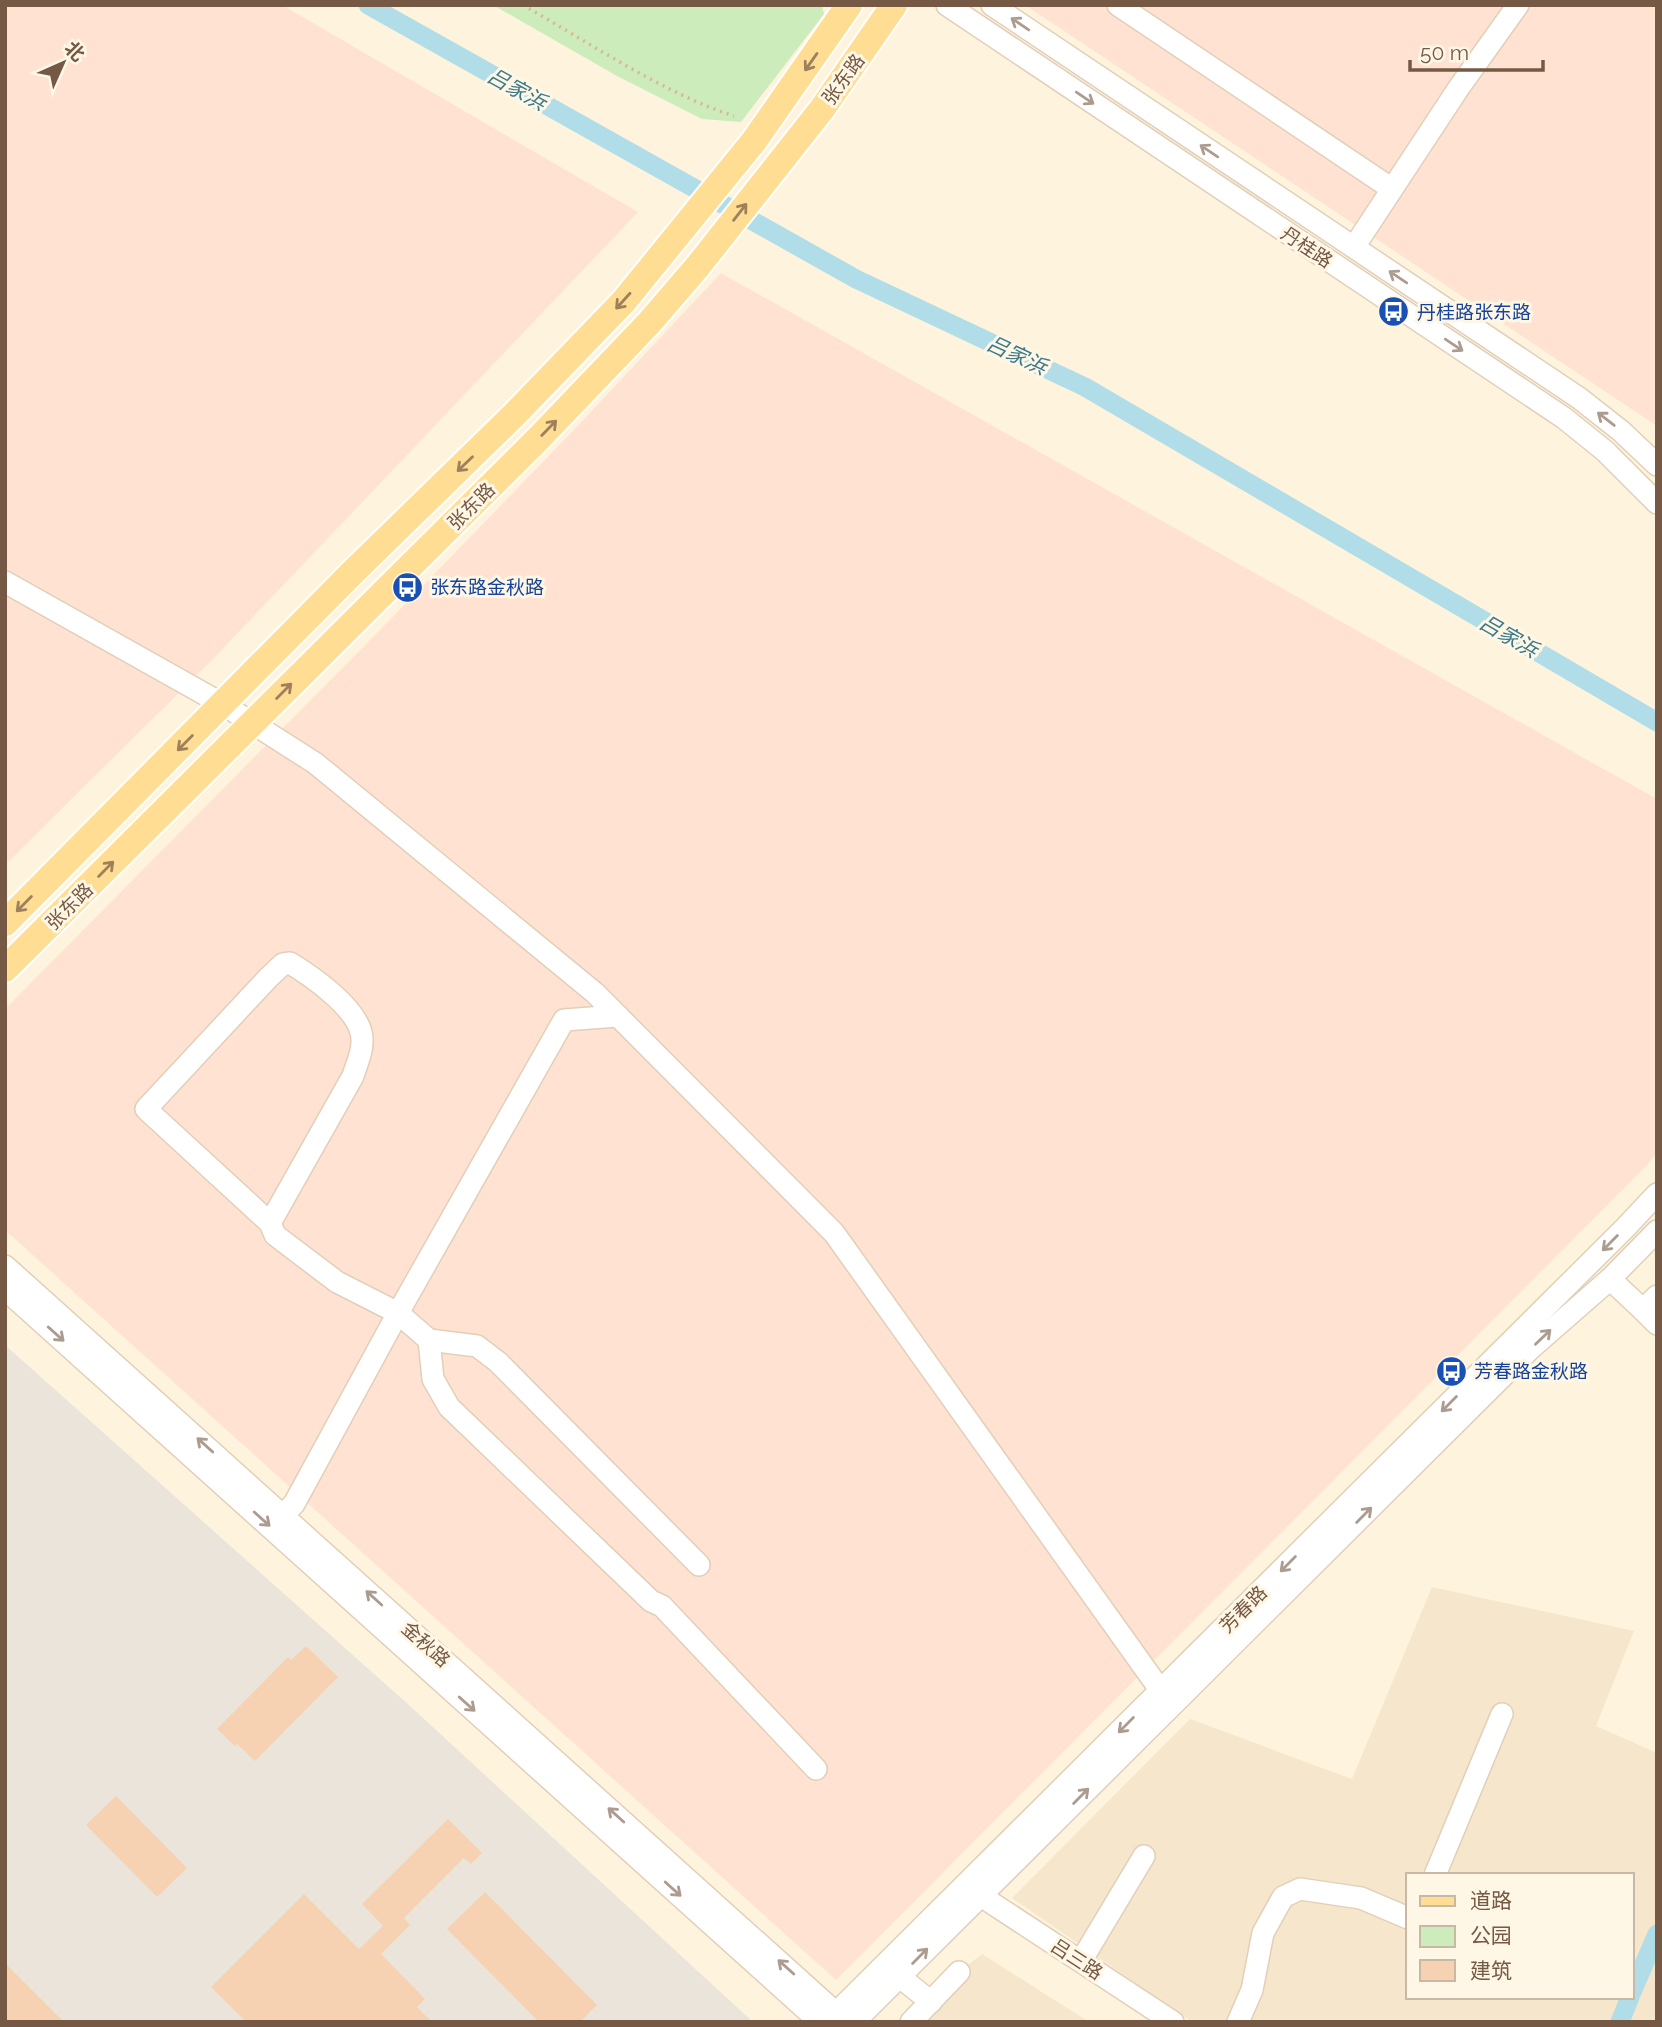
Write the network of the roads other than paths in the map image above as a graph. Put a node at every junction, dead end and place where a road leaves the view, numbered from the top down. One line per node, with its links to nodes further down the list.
1 (849, 5): 12 (main road, 张东路, one-way to 12)
2 (894, 5): 13 (main road, 张东路, one-way to 2)
3 (947, 5): 10 (street, 丹桂路, one-way to 10)
4 (992, 5): 8 (street, 丹桂路, one-way to 4)
5 (1118, 5): 7 (street)
6 (1518, 5): 7 (street)
7 (1392, 189): 8 (street)
8 (1354, 247): 9 (street, 丹桂路, one-way to 8)
9 (1657, 465)
10 (1657, 503)
11 (5, 582): 12 (street)
12 (224, 705): 13 (street); 14 (main road, 张东路, one-way to 14)
13 (253, 723): 15 (main road, 张东路, one-way to 13); 16 (street)
14 (5, 923)
15 (5, 969)
16 (618, 1016): 24 (street); 28 (street)
17 (1657, 1194): 28 (street, 芳春路, one-way to 28)
18 (270, 1223): 18 (street); 24 (street)
19 (1657, 1231): 21 (street, 芳春路)
20 (5, 1266): 26 (street, 金秋路, one-way to 20)
21 (1610, 1279): 23 (street); 33 (street, 芳春路, one-way to 21)
22 (5, 1289): 39 (street, 金秋路, one-way to 39)
23 (1652, 1310)
24 (398, 1313): 25 (street); 26 (street)
25 (429, 1340): 27 (street); 30 (street)
26 (283, 1515): 39 (street, 金秋路, one-way to 26)
27 (699, 1565)
28 (1161, 1691): 39 (street, 芳春路, one-way to 39)
29 (1502, 1714): 32 (street)
30 (816, 1769)
31 (1144, 1856): 35 (street)
32 (1436, 1873)
33 (981, 1896): 35 (street, 吕三路); 37 (street, 芳春路, one-way to 33)
34 (1406, 1917): 42 (street)
35 (1081, 1961): 41 (street, 吕三路)
36 (959, 1972): 38 (street)
37 (900, 1977): 38 (street); 39 (street, 芳春路)
38 (931, 2002): 40 (street)
39 (837, 2020)
40 (911, 2022)
41 (1173, 2022)
42 (1238, 2022)

